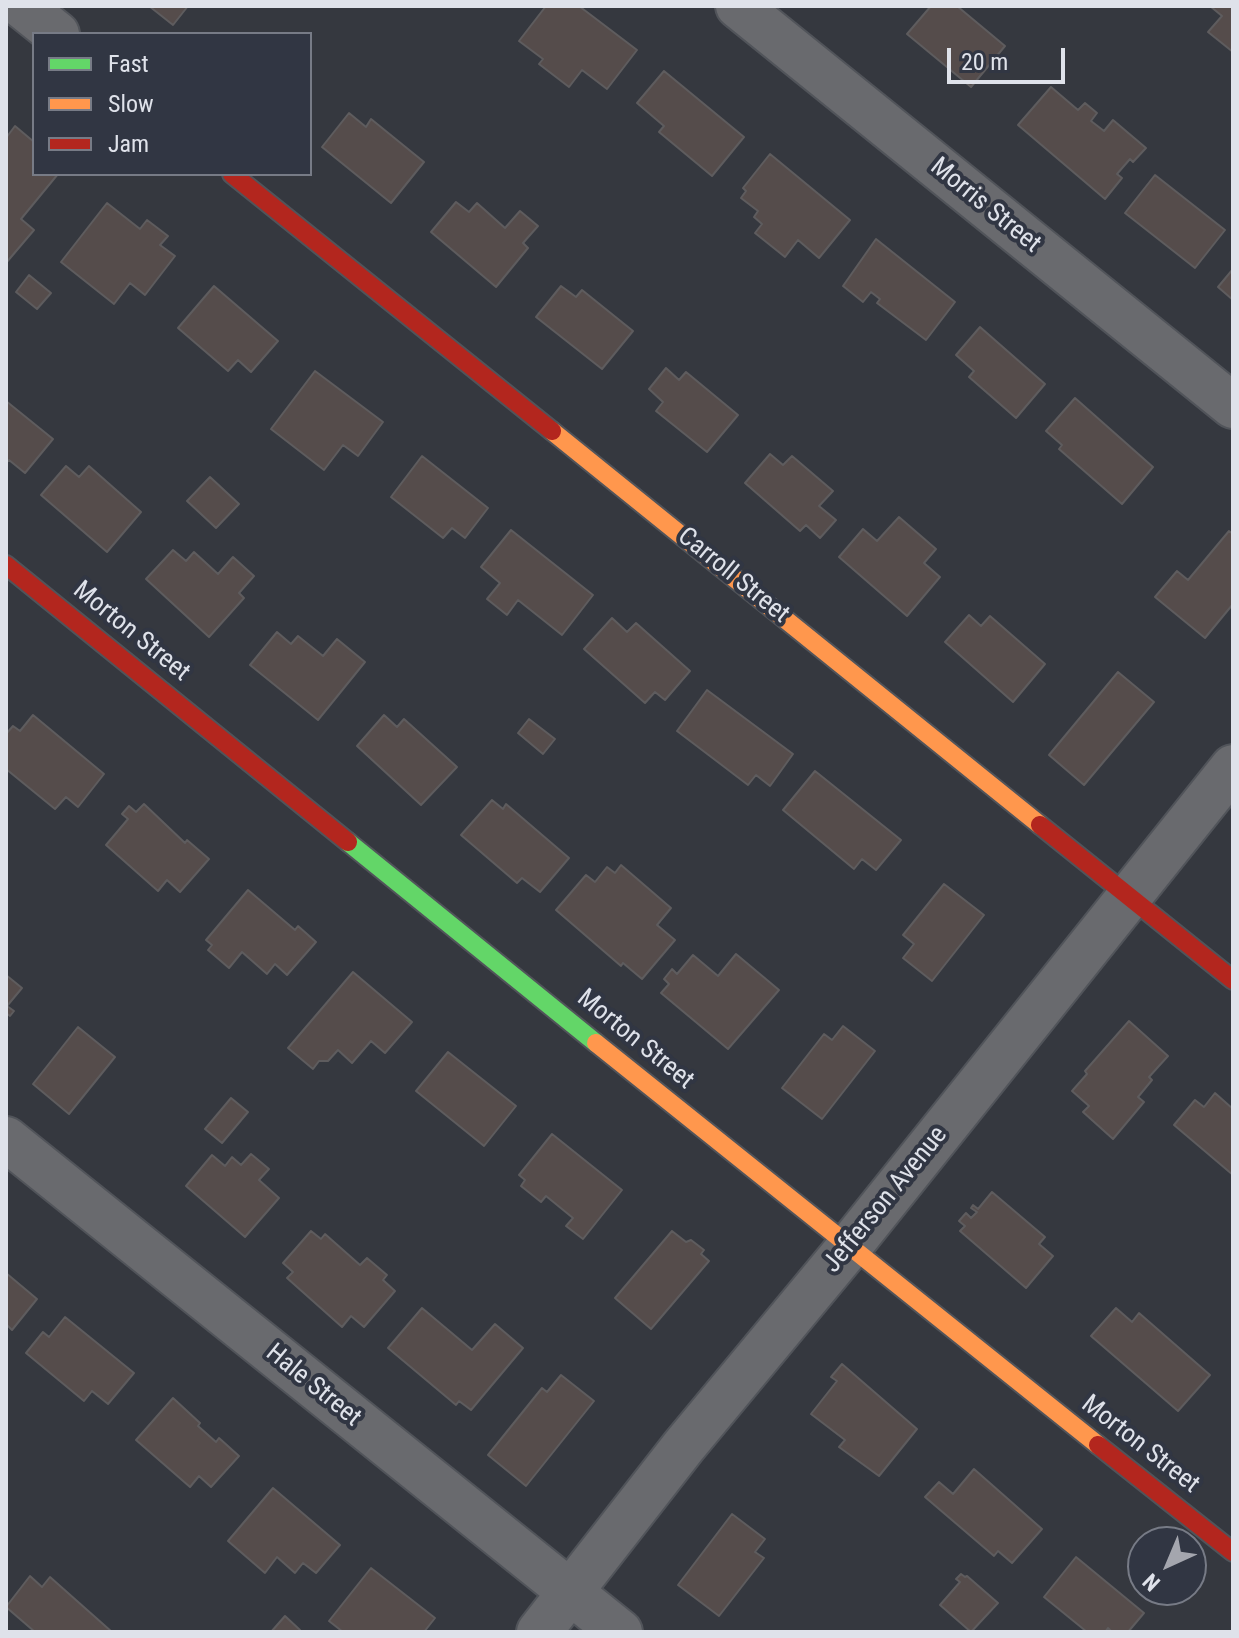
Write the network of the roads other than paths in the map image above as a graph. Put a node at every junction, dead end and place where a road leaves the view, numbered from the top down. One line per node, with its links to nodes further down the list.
1 (22, 6): 3 (street)
2 (738, 6): 5 (street, Morris Street)
3 (54, 32)
4 (235, 176): 8 (street, Carroll Street)
5 (1233, 406)
6 (6, 565): 11 (street, Morton Street)
7 (1233, 767): 8 (street, Jefferson Avenue)
8 (1128, 897): 9 (street, Carroll Street); 11 (street, Jefferson Avenue)
9 (1233, 980)
10 (6, 1139): 13 (street, Hale Street)
11 (849, 1247): 12 (street, Morton Street); 13 (street, Jefferson Avenue)
12 (1233, 1552)
13 (571, 1592): 14 (street, Jefferson Avenue); 15 (street, Hale Street)
14 (539, 1632)
15 (620, 1632)

